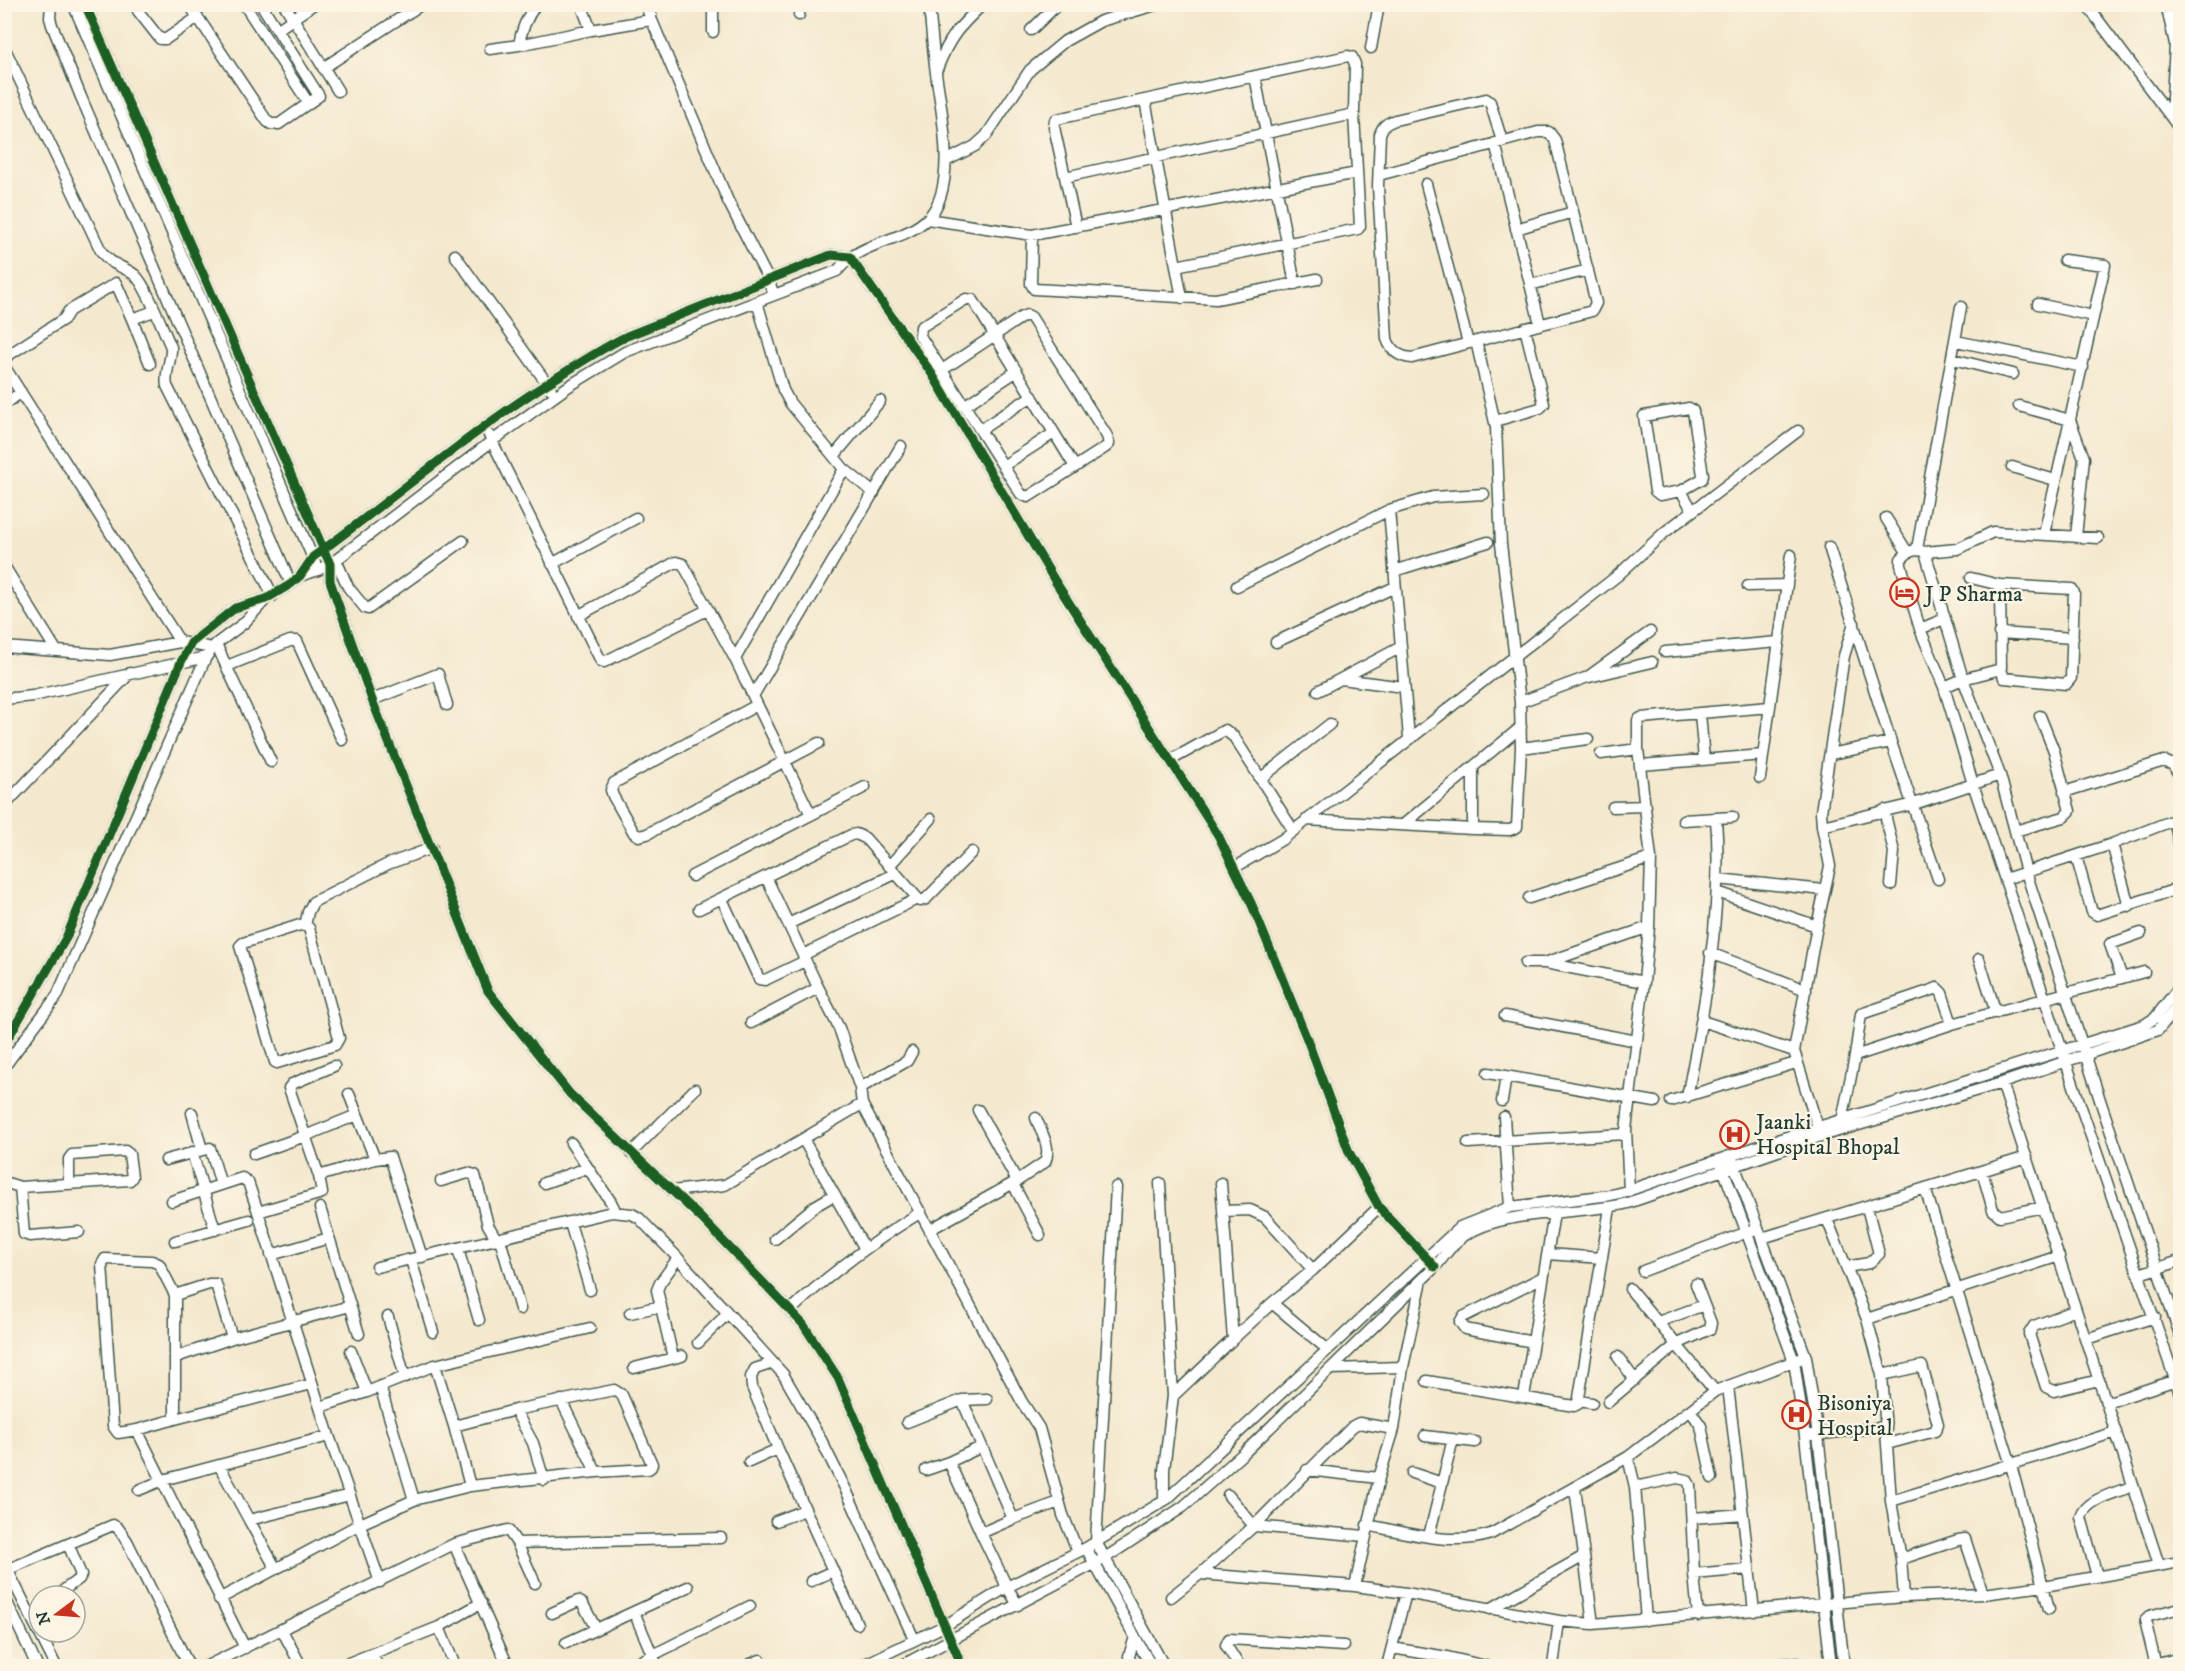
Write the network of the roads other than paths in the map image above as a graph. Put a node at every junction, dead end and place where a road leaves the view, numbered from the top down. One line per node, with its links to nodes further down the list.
1 (51, 4): 74 (street)
2 (73, 4): 131 (street)
3 (85, 4): 128 (street)
4 (138, 4): 24 (street)
5 (189, 4): 24 (street)
6 (244, 4): 40 (street)
7 (261, 4): 23 (street)
8 (314, 4): 25 (street)
9 (422, 4): 35 (street)
10 (536, 4): 31 (street)
11 (581, 4): 28 (street)
12 (645, 4): 26 (street)
13 (651, 4): 26 (street)
14 (713, 4): 30 (street)
15 (929, 4): 36 (street)
16 (983, 4): 36 (street)
17 (1058, 4): 29 (street)
18 (1159, 4): 47 (street)
19 (1379, 4): 33 (street)
20 (2086, 4): 42 (street)
21 (2166, 4): 42 (street)
22 (284, 5): 23 (street); 25 (street)
23 (268, 16): 27 (street)
24 (198, 17): 40 (street)
25 (293, 19): 27 (street); 35 (street)
26 (651, 20): 28 (street); 65 (street)
27 (277, 30): 40 (street)
28 (591, 30): 31 (street)
29 (1031, 30)
30 (713, 32)
31 (519, 45): 34 (street)
32 (4, 47): 75 (street)
33 (1371, 48)
34 (490, 50)
35 (323, 68): 38 (street)
36 (936, 73): 47 (street)
37 (1255, 76): 39 (street); 41 (street); 44 (street)
38 (338, 91)
39 (1145, 100): 46 (street); 50 (street)
40 (309, 104)
41 (1354, 114): 44 (street); 48 (street)
42 (2171, 117): 43 (street)
43 (2180, 131)
44 (1266, 133): 46 (street); 52 (street)
45 (1498, 142): 49 (street); 49 (street); 54 (street); 57 (street)
46 (1156, 157): 50 (street); 53 (street)
47 (946, 161): 55 (street)
48 (1357, 173): 52 (street); 59 (street)
49 (1378, 176): 82 (street)
50 (1065, 177): 56 (street)
51 (1426, 184): 82 (street)
52 (1277, 188): 53 (street); 59 (street)
53 (1166, 209): 56 (street); 63 (street)
54 (1573, 212): 57 (street); 64 (street)
55 (927, 219): 58 (street); 61 (street)
56 (1076, 226): 58 (street)
57 (1516, 229): 68 (street)
58 (1032, 235): 70 (street)
59 (1288, 243): 63 (street); 67 (street)
60 (455, 255): 91 (street)
61 (850, 257): 65 (street); 69 (street); 102 (street)
62 (2064, 260): 76 (street)
63 (1176, 266): 70 (street)
64 (1588, 270): 68 (street); 78 (street)
65 (768, 279): 69 (street); 91 (street)
66 (1317, 279): 67 (street)
67 (1295, 284): 70 (street)
68 (1530, 285): 78 (street)
69 (774, 295): 71 (street)
70 (1182, 298)
71 (757, 302): 93 (street); 109 (street)
72 (2038, 304): 76 (street)
73 (1961, 307): 81 (street)
74 (174, 309): 75 (street); 140 (street)
75 (156, 314): 77 (street); 146 (street)
76 (2094, 316): 87 (street)
77 (132, 320): 83 (street); 85 (street)
78 (1540, 324): 79 (street)
79 (1525, 328): 82 (street); 101 (street)
80 (995, 334): 88 (street); 88 (street); 89 (street); 111 (street)
81 (1956, 341): 84 (street); 87 (street)
82 (1472, 342): 101 (street)
83 (4, 358)
84 (1953, 359): 90 (street); 129 (street)
85 (150, 364)
86 (4, 366): 92 (street)
87 (2082, 367): 100 (street)
88 (942, 370): 97 (street)
89 (1017, 371): 94 (street); 97 (street)
90 (2013, 374)
91 (547, 384): 93 (street); 103 (street)
92 (21, 392): 96 (street); 157 (street)
93 (556, 396): 107 (street)
94 (1032, 396): 104 (street); 106 (street)
95 (880, 401): 109 (street)
96 (4, 405)
97 (964, 405): 99 (street)
98 (2019, 406): 100 (street)
99 (971, 416): 102 (street); 104 (street)
100 (2070, 420): 114 (street); 123 (street)
101 (1495, 421): 163 (street)
102 (961, 423): 197 (street)
103 (485, 426): 107 (street); 128 (street)
104 (980, 430): 110 (street)
105 (1798, 431): 119 (street)
106 (1054, 433): 110 (street); 111 (street)
107 (492, 441): 132 (street); 133 (street)
108 (901, 446): 116 (street)
109 (834, 456): 113 (street)
110 (1003, 466): 111 (street)
111 (1075, 467)
112 (2012, 468): 114 (street)
113 (844, 469): 116 (street); 164 (street)
114 (2055, 480): 122 (street)
115 (1681, 491): 115 (street); 119 (street)
116 (874, 493): 178 (street)
117 (1484, 494): 118 (street)
118 (1389, 510): 136 (street); 143 (street)
119 (1693, 510): 163 (street)
120 (636, 518): 133 (street)
121 (1886, 518): 129 (street)
122 (2044, 534): 123 (street); 129 (street)
123 (2076, 537): 124 (street)
124 (2098, 538)
125 (463, 541): 132 (street)
126 (1488, 542): 136 (street)
127 (1829, 547): 150 (street)
128 (324, 548): 131 (street); 132 (street)
129 (1916, 551): 149 (street); 151 (street)
130 (1791, 555): 141 (street)
131 (313, 557): 135 (street); 137 (street)
132 (333, 562): 135 (street); 139 (street)
133 (552, 564): 148 (street)
134 (4, 566): 160 (street)
135 (318, 570): 137 (street); 139 (street)
136 (1394, 571): 145 (street)
137 (300, 576): 140 (street)
138 (1971, 578): 142 (street)
139 (330, 581): 177 (street)
140 (291, 584): 146 (street)
141 (1787, 585): 144 (street); 156 (street)
142 (2000, 585): 153 (street); 154 (street)
143 (1238, 586)
144 (1748, 586)
145 (1395, 587): 155 (street); 159 (street)
146 (270, 597): 157 (street); 161 (street)
147 (708, 610): 148 (street); 148 (street); 164 (street)
148 (578, 616)
149 (1944, 619): 151 (street); 172 (street)
150 (1854, 623): 189 (street); 194 (street)
151 (1920, 629): 174 (street)
152 (1650, 632): 170 (street)
153 (1999, 633): 154 (street); 168 (street)
154 (2073, 638): 168 (street)
155 (1276, 642)
156 (1778, 642): 162 (street); 181 (street)
157 (186, 643): 160 (street); 161 (street); 165 (street)
158 (4, 647): 160 (street)
159 (1401, 647): 171 (street); 173 (street)
160 (56, 650)
161 (211, 650): 165 (street); 167 (street); 283 (street)
162 (1665, 652)
163 (1515, 656): 179 (street); 186 (street)
164 (735, 659): 178 (street)
165 (181, 662): 169 (street); 275 (street)
166 (1652, 662): 170 (street)
167 (227, 666): 188 (street); 199 (street)
168 (2001, 669): 172 (street)
169 (130, 672): 176 (street); 210 (street)
170 (1585, 678): 179 (street)
171 (1341, 679): 173 (street); 175 (street)
172 (1963, 679): 174 (street); 202 (street)
173 (1404, 687): 186 (street)
174 (1944, 687): 206 (street)
175 (1318, 691)
176 (4, 699)
177 (372, 700): 180 (street); 229 (street)
178 (755, 700): 196 (street); 196 (street)
179 (1520, 702): 185 (street)
180 (447, 705)
181 (1770, 707): 182 (street); 195 (street)
182 (1700, 713): 192 (street); 198 (street)
183 (2040, 716): 208 (street)
184 (1330, 724): 205 (street)
185 (1521, 727): 191 (street); 201 (street)
186 (1408, 738): 219 (street)
187 (1588, 739): 191 (street)
188 (342, 740)
189 (1891, 742): 194 (street); 209 (street)
190 (819, 743): 196 (street)
191 (1521, 748): 224 (street)
192 (1638, 749): 193 (street); 200 (street)
193 (1601, 754)
194 (1830, 754): 223 (street)
195 (1763, 755): 198 (street); 204 (street)
196 (784, 760): 215 (street)
197 (1171, 760): 205 (street); 233 (street)
198 (1704, 760): 200 (street)
199 (272, 762)
200 (1641, 765): 211 (street)
201 (1473, 767): 222 (street); 224 (street)
202 (2000, 775): 206 (street); 226 (street)
203 (2181, 776): 208 (street)
204 (1760, 778)
205 (1260, 779): 225 (street)
206 (1973, 784): 209 (street); 240 (street)
207 (865, 787): 215 (street)
208 (2064, 792): 226 (street)
209 (1914, 804): 214 (street); 239 (street)
210 (4, 806)
211 (1646, 806): 212 (street); 232 (street)
212 (1613, 807)
213 (2181, 809): 221 (street)
214 (1884, 810): 223 (street); 242 (street)
215 (811, 815): 236 (street)
216 (1733, 817): 217 (street)
217 (1716, 818): 220 (street); 238 (street)
218 (931, 819): 234 (street)
219 (1306, 820): 222 (street); 225 (street)
220 (1683, 820)
221 (2174, 820): 227 (street); 228 (street)
222 (1403, 825): 224 (street)
223 (1822, 826): 243 (street)
224 (1473, 829)
225 (1293, 830): 233 (street)
226 (2015, 831): 235 (street)
227 (2112, 844): 231 (street); 248 (street)
228 (2181, 848)
229 (427, 850): 251 (street); 310 (street)
230 (972, 852): 247 (street)
231 (2076, 855): 235 (street); 248 (street)
232 (1651, 858): 245 (street); 253 (street)
233 (1234, 868): 335 (street)
234 (892, 870): 237 (street); 247 (street); 250 (street)
235 (2026, 872): 240 (street); 266 (street)
236 (692, 876)
237 (766, 877): 246 (street); 250 (street)
238 (1718, 879): 243 (street); 244 (street)
239 (1938, 879)
240 (2005, 879): 267 (street)
241 (2181, 884): 248 (street)
242 (1891, 885)
243 (1824, 890): 252 (street)
244 (1717, 892): 252 (street); 255 (street)
245 (1529, 898)
246 (722, 899): 249 (street); 256 (street)
247 (917, 899): 256 (street)
248 (2128, 906)
249 (699, 909)
250 (788, 924): 256 (street)
251 (305, 926): 251 (street)
252 (1817, 926): 265 (street)
253 (1649, 927): 259 (street); 262 (street)
254 (2141, 933): 261 (street)
255 (1710, 953): 265 (street); 271 (street)
256 (804, 958): 264 (street)
257 (1979, 959): 269 (street)
258 (1525, 963): 259 (street)
259 (1545, 963): 262 (street)
260 (2144, 972): 261 (street)
261 (2122, 978): 266 (street)
262 (1644, 982): 274 (street)
263 (2181, 986): 276 (street)
264 (818, 987): 272 (street); 287 (street)
265 (1806, 990): 277 (street)
266 (2066, 994): 267 (street); 276 (street)
267 (2046, 1000): 269 (street); 279 (street)
268 (2181, 1003): 276 (street)
269 (1996, 1013): 273 (street)
270 (1505, 1016): 274 (street)
271 (1702, 1021): 277 (street); 291 (street)
272 (751, 1023)
273 (1952, 1024): 280 (street); 280 (street)
274 (1637, 1041): 290 (street)
275 (4, 1046)
276 (2084, 1049): 279 (street); 372 (street)
277 (1794, 1051): 281 (street)
278 (912, 1052): 287 (street)
279 (2064, 1055): 286 (street); 301 (street); 375 (street)
280 (1855, 1056): 301 (street)
281 (1796, 1063): 291 (street); 302 (street)
282 (334, 1066): 304 (street)
283 (4, 1067)
284 (1488, 1073): 285 (street)
285 (1506, 1076): 290 (street); 292 (street)
286 (2002, 1083): 312 (street); 315 (street)
287 (860, 1088): 295 (street)
288 (695, 1089): 310 (street)
289 (349, 1094): 298 (street)
290 (1629, 1097): 294 (street); 303 (street)
291 (1687, 1097): 293 (street)
292 (1502, 1101)
293 (1671, 1101)
294 (1655, 1102)
295 (862, 1104): 305 (street); 344 (street)
296 (978, 1110): 322 (street)
297 (192, 1113): 309 (street)
298 (357, 1115): 304 (street); 313 (street)
299 (1504, 1117): 306 (street)
300 (1036, 1118): 322 (street)
301 (1842, 1121): 302 (street)
302 (1818, 1128): 315 (street)
303 (1626, 1134): 306 (street); 332 (street)
304 (305, 1136): 311 (street); 318 (street)
305 (803, 1139): 331 (street); 333 (street)
306 (1505, 1141): 308 (street); 336 (street)
307 (571, 1143): 316 (street)
308 (1468, 1143)
309 (197, 1151): 314 (street); 326 (street); 330 (street)
310 (632, 1153): 331 (street)
311 (254, 1154)
312 (2027, 1157): 317 (street); 338 (street)
313 (375, 1159): 318 (street); 365 (street)
314 (166, 1160)
315 (1727, 1162): 332 (street); 340 (street); 352 (street); 353 (street)
316 (587, 1168): 321 (street); 343 (street)
317 (1982, 1171): 329 (street); 338 (street)
318 (318, 1176): 342 (street)
319 (441, 1181): 357 (street)
320 (4, 1182): 327 (street)
321 (544, 1183)
322 (1015, 1183): 349 (street); 354 (street)
323 (1160, 1183): 431 (street)
324 (1221, 1183): 341 (street)
325 (69, 1184): 325 (street); 327 (street)
326 (221, 1185): 330 (street); 342 (street)
327 (20, 1187): 351 (street)
328 (1116, 1187): 496 (street)
329 (1925, 1188): 337 (street); 380 (street)
330 (203, 1191): 334 (street); 350 (street)
331 (672, 1191): 389 (street)
332 (1629, 1191): 336 (street)
333 (834, 1195): 356 (street); 360 (street)
334 (172, 1201)
335 (1379, 1206): 364 (street); 373 (street)
336 (1510, 1207): 364 (street)
337 (1867, 1207): 346 (street); 370 (street)
338 (2043, 1207): 363 (street)
339 (320, 1208): 355 (street)
340 (1610, 1208): 345 (street); 367 (street)
341 (1224, 1210): 373 (street); 403 (street)
342 (258, 1212): 361 (street)
343 (612, 1212): 348 (street); 366 (street)
344 (921, 1212): 349 (street); 360 (street)
345 (1554, 1213): 362 (street); 369 (street)
346 (1827, 1219): 353 (street); 370 (street)
347 (249, 1220): 350 (street)
348 (570, 1223): 357 (street); 381 (street)
349 (931, 1229): 483 (street)
350 (215, 1230): 358 (street)
351 (79, 1232)
352 (1747, 1232): 353 (street); 374 (street); 413 (street)
353 (1760, 1233): 412 (street)
354 (1040, 1235)
355 (329, 1238): 361 (street); 385 (street)
356 (775, 1239)
357 (498, 1240): 359 (street); 387 (street)
358 (175, 1241)
359 (458, 1249): 365 (street); 395 (street)
360 (865, 1249): 389 (street)
361 (272, 1254): 396 (street)
362 (1548, 1254): 367 (street); 376 (street)
363 (2059, 1256): 380 (street); 388 (street)
364 (1425, 1257): 369 (street); 408 (street)
365 (417, 1258): 371 (street); 399 (street)
366 (678, 1258): 386 (street); 391 (street)
367 (1602, 1258): 436 (street)
368 (2181, 1261): 372 (street)
369 (1435, 1267): 377 (street)
370 (1846, 1267): 394 (street)
371 (376, 1268)
372 (2158, 1268): 375 (street); 401 (street)
373 (1313, 1270): 383 (street)
374 (1643, 1271)
375 (2139, 1274): 393 (street)
376 (1543, 1277): 405 (street); 405 (street)
377 (1422, 1280): 417 (street); 418 (street)
378 (1696, 1284): 384 (street)
379 (1630, 1289): 397 (street)
380 (1957, 1289): 394 (street); 463 (street)
381 (590, 1290)
382 (175, 1295): 402 (street); 410 (street); 448 (street)
383 (1272, 1303): 403 (street); 408 (street)
384 (1704, 1305): 397 (street); 407 (street)
385 (350, 1306): 396 (street); 400 (street)
386 (661, 1306): 390 (street); 416 (street)
387 (520, 1309)
388 (2076, 1310): 404 (street); 422 (street)
389 (790, 1311): 543 (street)
390 (630, 1313)
391 (728, 1313): 406 (street); 414 (street)
392 (388, 1317): 420 (street)
393 (2155, 1317): 404 (street); 423 (street)
394 (1868, 1319): 419 (street)
395 (479, 1320)
396 (293, 1322): 402 (street); 425 (street)
397 (1659, 1322): 407 (street)
398 (590, 1328): 415 (street)
399 (433, 1332)
400 (359, 1334)
401 (2181, 1335)
402 (232, 1338): 410 (street)
403 (1233, 1339): 431 (street)
404 (2086, 1339): 422 (street)
405 (1533, 1342): 432 (street)
406 (698, 1343)
407 (1677, 1344): 421 (street); 429 (street)
408 (1327, 1349): 481 (street)
409 (351, 1351): 428 (street)
410 (176, 1357): 443 (street)
411 (1618, 1357): 421 (street)
412 (1806, 1357): 413 (street); 450 (street)
413 (1794, 1360): 427 (street); 453 (street)
414 (773, 1363): 458 (street); 549 (street)
415 (435, 1365): 420 (street); 445 (street)
416 (634, 1368)
417 (1403, 1368): 418 (street); 447 (street)
418 (1331, 1369): 502 (street)
419 (1882, 1375): 446 (street); 456 (street)
420 (405, 1377): 426 (street)
421 (1635, 1380): 437 (street)
422 (2099, 1380): 439 (street)
423 (2176, 1380): 430 (street); 439 (street)
424 (1426, 1381): 432 (street)
425 (312, 1384): 440 (street); 443 (street)
426 (380, 1386): 428 (street); 480 (street)
427 (1728, 1386): 429 (street); 485 (street)
428 (367, 1392): 440 (street)
429 (1715, 1392): 442 (street)
430 (2181, 1394)
431 (1173, 1396): 481 (street)
432 (1524, 1397): 436 (street)
433 (987, 1399): 435 (street)
434 (561, 1400): 441 (street); 466 (street); 466 (street)
435 (962, 1400): 444 (street); 457 (street)
436 (1578, 1401): 438 (street)
437 (1608, 1402)
438 (1592, 1403)
439 (2106, 1403): 449 (street)
440 (320, 1407): 451 (street)
441 (515, 1410): 445 (street); 471 (street)
442 (1690, 1410): 459 (street); 469 (street)
443 (175, 1419): 448 (street)
444 (907, 1422)
445 (454, 1426): 473 (street)
446 (1886, 1427): 450 (street); 456 (street)
447 (1394, 1428): 465 (street); 468 (street)
448 (137, 1430): 470 (street)
449 (2116, 1432): 463 (street); 474 (street)
450 (1818, 1435): 453 (street); 529 (street)
451 (329, 1436): 462 (street); 478 (street)
452 (1425, 1436): 454 (street)
453 (1805, 1436): 531 (street)
454 (1453, 1439): 455 (street); 472 (street)
455 (1475, 1442)
456 (1887, 1444): 482 (street)
457 (981, 1447): 461 (street); 487 (street)
458 (778, 1449): 460 (street); 484 (street)
459 (1628, 1457): 475 (street); 476 (street)
460 (749, 1462)
461 (949, 1462): 464 (street); 493 (street)
462 (219, 1465): 470 (street); 488 (street)
463 (2011, 1465): 482 (street); 519 (street)
464 (926, 1470)
465 (1308, 1470): 468 (street); 491 (street)
466 (596, 1472): 471 (street)
467 (1412, 1473): 472 (street)
468 (1379, 1478): 492 (street)
469 (1712, 1478)
470 (163, 1480): 477 (street); 526 (street)
471 (544, 1480): 473 (street)
472 (1442, 1483): 494 (street)
473 (470, 1486): 480 (street)
474 (2133, 1486): 506 (street); 513 (street)
475 (1635, 1487): 486 (street); 540 (street)
476 (1575, 1488): 494 (street); 501 (street)
477 (139, 1490)
478 (350, 1495): 488 (street); 490 (street)
479 (1228, 1495): 491 (street)
480 (414, 1500): 490 (street)
481 (1164, 1501): 496 (street)
482 (1892, 1501): 503 (street)
483 (1059, 1502): 487 (street); 500 (street)
484 (805, 1510): 489 (street); 510 (street)
485 (1743, 1514): 486 (street); 509 (street)
486 (1692, 1518): 512 (street)
487 (1012, 1519): 493 (street)
488 (249, 1520): 508 (street)
489 (776, 1521)
490 (360, 1524): 508 (street); 515 (street)
491 (1254, 1526): 492 (street); 511 (street)
492 (1366, 1531): 494 (street); 518 (street)
493 (981, 1533): 521 (street)
494 (1429, 1536)
495 (721, 1538): 497 (street)
496 (1096, 1542): 500 (street); 502 (street)
497 (516, 1543): 498 (street); 516 (street)
498 (454, 1544): 515 (street); 528 (street)
499 (69, 1546): 507 (street); 517 (street); 562 (street)
500 (1082, 1550): 505 (street); 521 (street)
501 (1584, 1556): 534 (street); 544 (street)
502 (1105, 1558): 505 (street); 576 (street)
503 (1901, 1558): 523 (street); 525 (street)
504 (2181, 1562): 506 (street)
505 (1093, 1563): 530 (street); 548 (street)
506 (2158, 1565): 513 (street)
507 (6, 1568): 561 (street)
508 (276, 1569): 526 (street)
509 (1749, 1569): 512 (street); 536 (street)
510 (833, 1571): 514 (street); 542 (street)
511 (1200, 1574): 518 (street); 524 (street)
512 (1694, 1574): 539 (street)
513 (2097, 1576): 519 (street)
514 (811, 1581)
515 (380, 1582): 547 (street)
516 (535, 1583)
517 (72, 1584)
518 (1355, 1586): 522 (street)
519 (2044, 1586): 523 (street); 535 (street)
520 (688, 1587): 537 (street)
521 (1007, 1587): 530 (street); 543 (street)
522 (1406, 1593): 534 (street); 554 (street)
523 (1983, 1594): 525 (street)
524 (1171, 1597)
525 (1904, 1597): 529 (street)
526 (219, 1599): 553 (street)
527 (5, 1600): 560 (street)
528 (481, 1603): 545 (street); 568 (street)
529 (1838, 1604): 531 (street); 584 (street)
530 (1018, 1605): 550 (street)
531 (1825, 1605): 536 (street); 583 (street)
532 (750, 1606): 558 (street)
533 (2181, 1608): 585 (street)
534 (1490, 1609): 541 (street)
535 (2049, 1609)
536 (1754, 1611): 539 (street)
537 (634, 1612): 546 (street); 558 (street)
538 (552, 1613): 546 (street)
539 (1698, 1616): 540 (street)
540 (1646, 1620): 544 (street)
541 (1559, 1621): 544 (street); 580 (street)
542 (856, 1624)
543 (946, 1624): 549 (street); 550 (street)
544 (1593, 1624)
545 (439, 1627): 555 (street); 567 (street)
546 (596, 1629): 551 (street)
547 (282, 1630): 553 (street); 564 (street)
548 (1135, 1637): 574 (street); 575 (street)
549 (914, 1639): 571 (street)
550 (951, 1641): 572 (street); 573 (street)
551 (566, 1643)
552 (1344, 1646): 577 (street)
553 (244, 1648): 563 (street)
554 (1392, 1648): 559 (street); 578 (street)
555 (372, 1655): 565 (street); 566 (street)
556 (2181, 1658): 585 (street)
557 (760, 1660): 570 (street)
558 (655, 1661): 569 (street)
559 (1447, 1662): 579 (street)
560 (37, 1666)
561 (56, 1666)
562 (189, 1666)
563 (207, 1666)
564 (301, 1666)
565 (341, 1666)
566 (378, 1666)
567 (455, 1666)
568 (508, 1666)
569 (631, 1666)
570 (746, 1666)
571 (861, 1666)
572 (901, 1666)
573 (962, 1666)
574 (1130, 1666)
575 (1151, 1666)
576 (1164, 1666)
577 (1239, 1666)
578 (1387, 1666)
579 (1486, 1666)
580 (1553, 1666)
581 (1758, 1666): 582 (street)
582 (1803, 1666)
583 (1831, 1666)
584 (1844, 1666)
585 (2154, 1666)

